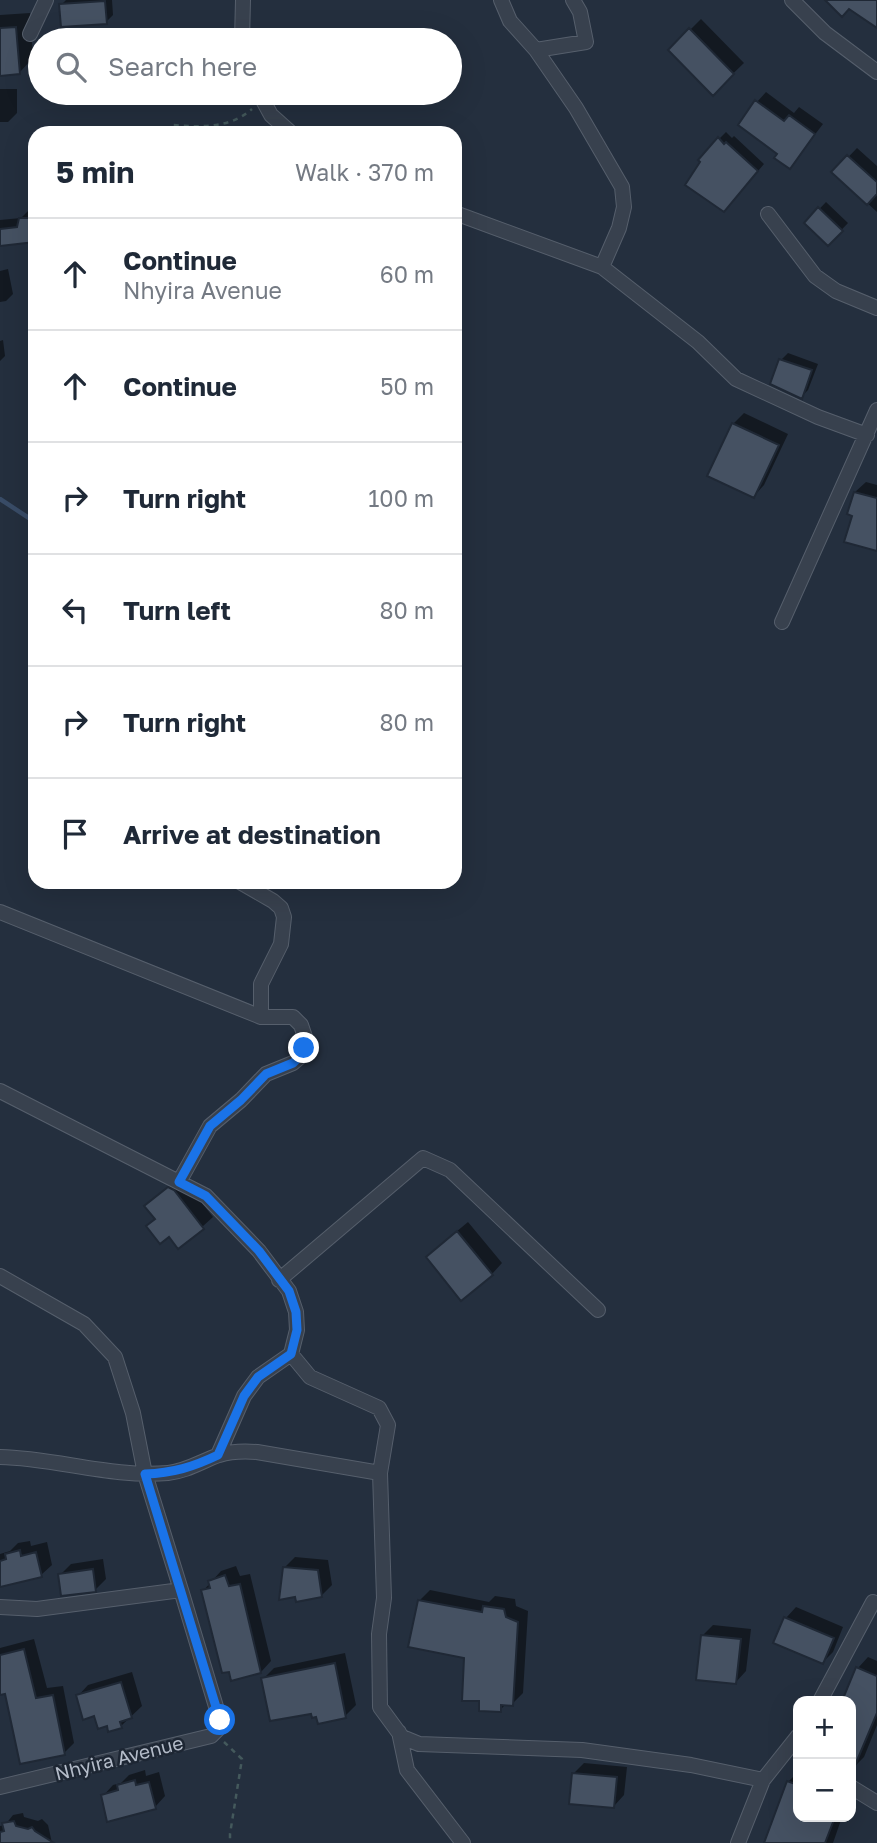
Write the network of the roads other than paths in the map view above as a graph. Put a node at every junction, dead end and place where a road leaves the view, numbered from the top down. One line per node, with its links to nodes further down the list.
1 (46, 0): 6 (street)
2 (243, 0): 7 (street)
3 (501, 0): 8 (street)
4 (573, 0): 8 (street)
5 (792, 0): 9 (street)
6 (33, 28)
7 (242, 28)
8 (536, 50): 14 (street)
9 (877, 72)
10 (266, 105): 11 (street)
11 (283, 126)
12 (768, 214): 15 (street)
13 (462, 216): 14 (street)
14 (602, 267): 17 (street)
15 (877, 308)
16 (877, 410): 17 (street)
17 (867, 435): 18 (street)
18 (782, 622)
19 (252, 889): 21 (street)
20 (0, 912): 21 (street)
21 (261, 1017): 23 (street)
22 (0, 1091): 23 (street)
23 (179, 1182): 25 (street)
24 (0, 1276): 31 (street)
25 (279, 1280): 26 (street); 27 (street)
26 (598, 1310)
27 (291, 1354): 28 (street); 30 (street)
28 (218, 1455): 30 (street); 31 (street)
29 (0, 1457): 31 (street)
30 (380, 1473): 36 (street)
31 (145, 1474): 32 (street)
32 (181, 1590): 34 (street); 39 (street, Nhyira Avenue)
33 (873, 1602): 35 (street)
34 (0, 1607)
35 (823, 1696)
36 (398, 1732): 38 (street); 42 (street)
37 (793, 1751): 38 (street)
38 (763, 1780): 43 (street)
39 (0, 1787)
40 (856, 1790): 41 (street)
41 (877, 1803)
42 (463, 1843)
43 (738, 1843)

